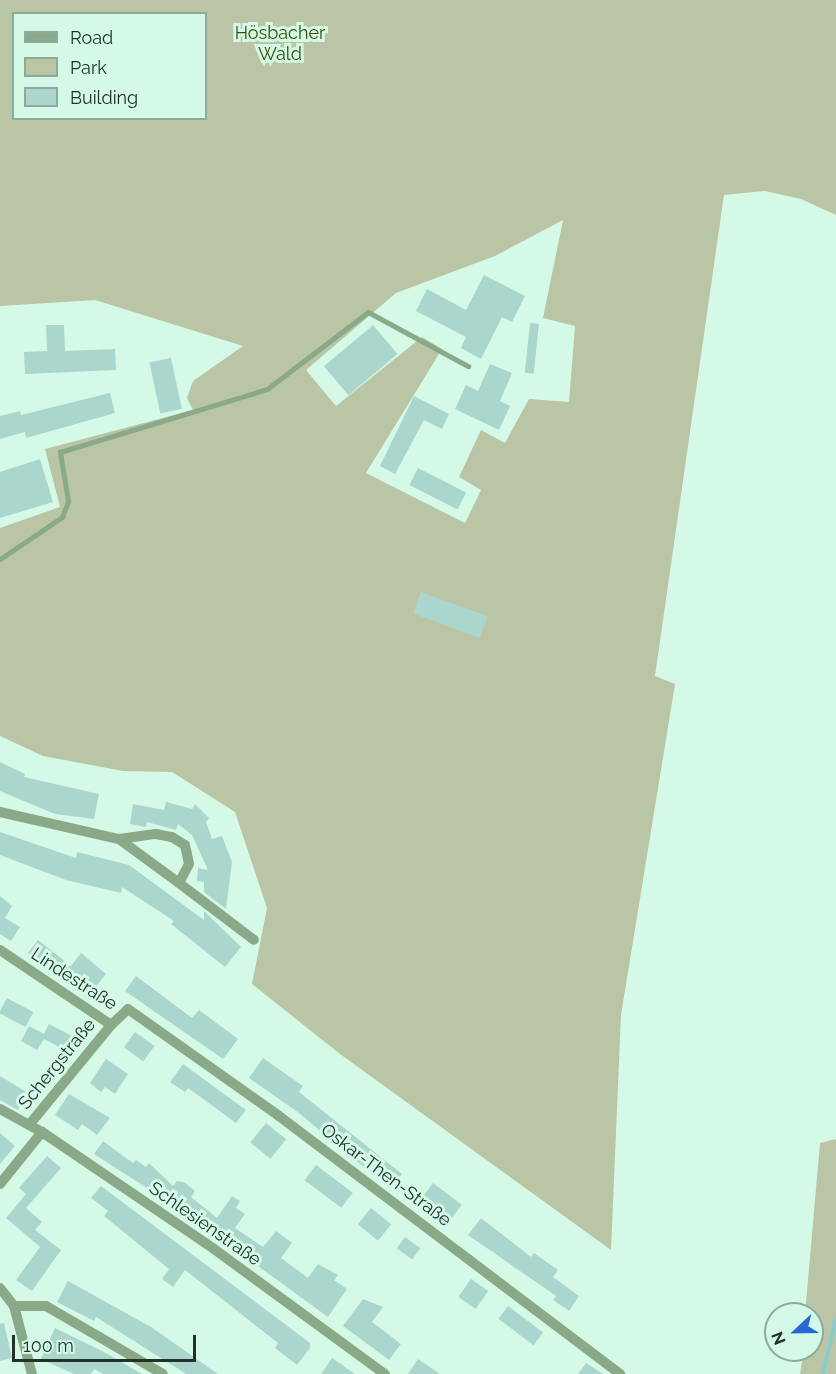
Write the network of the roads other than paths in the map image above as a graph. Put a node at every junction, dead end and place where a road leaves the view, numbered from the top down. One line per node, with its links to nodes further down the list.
1 (468, 366): 2 (lane)
2 (0, 559)
3 (0, 812): 4 (street)
4 (118, 839): 5 (street); 5 (street)
5 (179, 883): 6 (street)
6 (254, 940)
7 (0, 950): 9 (street, Lindestraße)
8 (128, 1009): 9 (street, Lindestraße); 20 (street, Oskar-Then-Straße)
9 (111, 1025): 11 (street, Schergstraße)
10 (0, 1109): 11 (street, Schlesienstraße)
11 (29, 1125): 12 (street, Schlesienstraße)
12 (42, 1132): 13 (street, Schergstraße); 16 (street, Schlesienstraße)
13 (0, 1184)
14 (0, 1288): 15 (street)
15 (14, 1306): 17 (street); 18 (street)
16 (371, 1369): 19 (street, Schlesienstraße)
17 (32, 1374)
18 (164, 1374)
19 (385, 1374)
20 (620, 1374)

